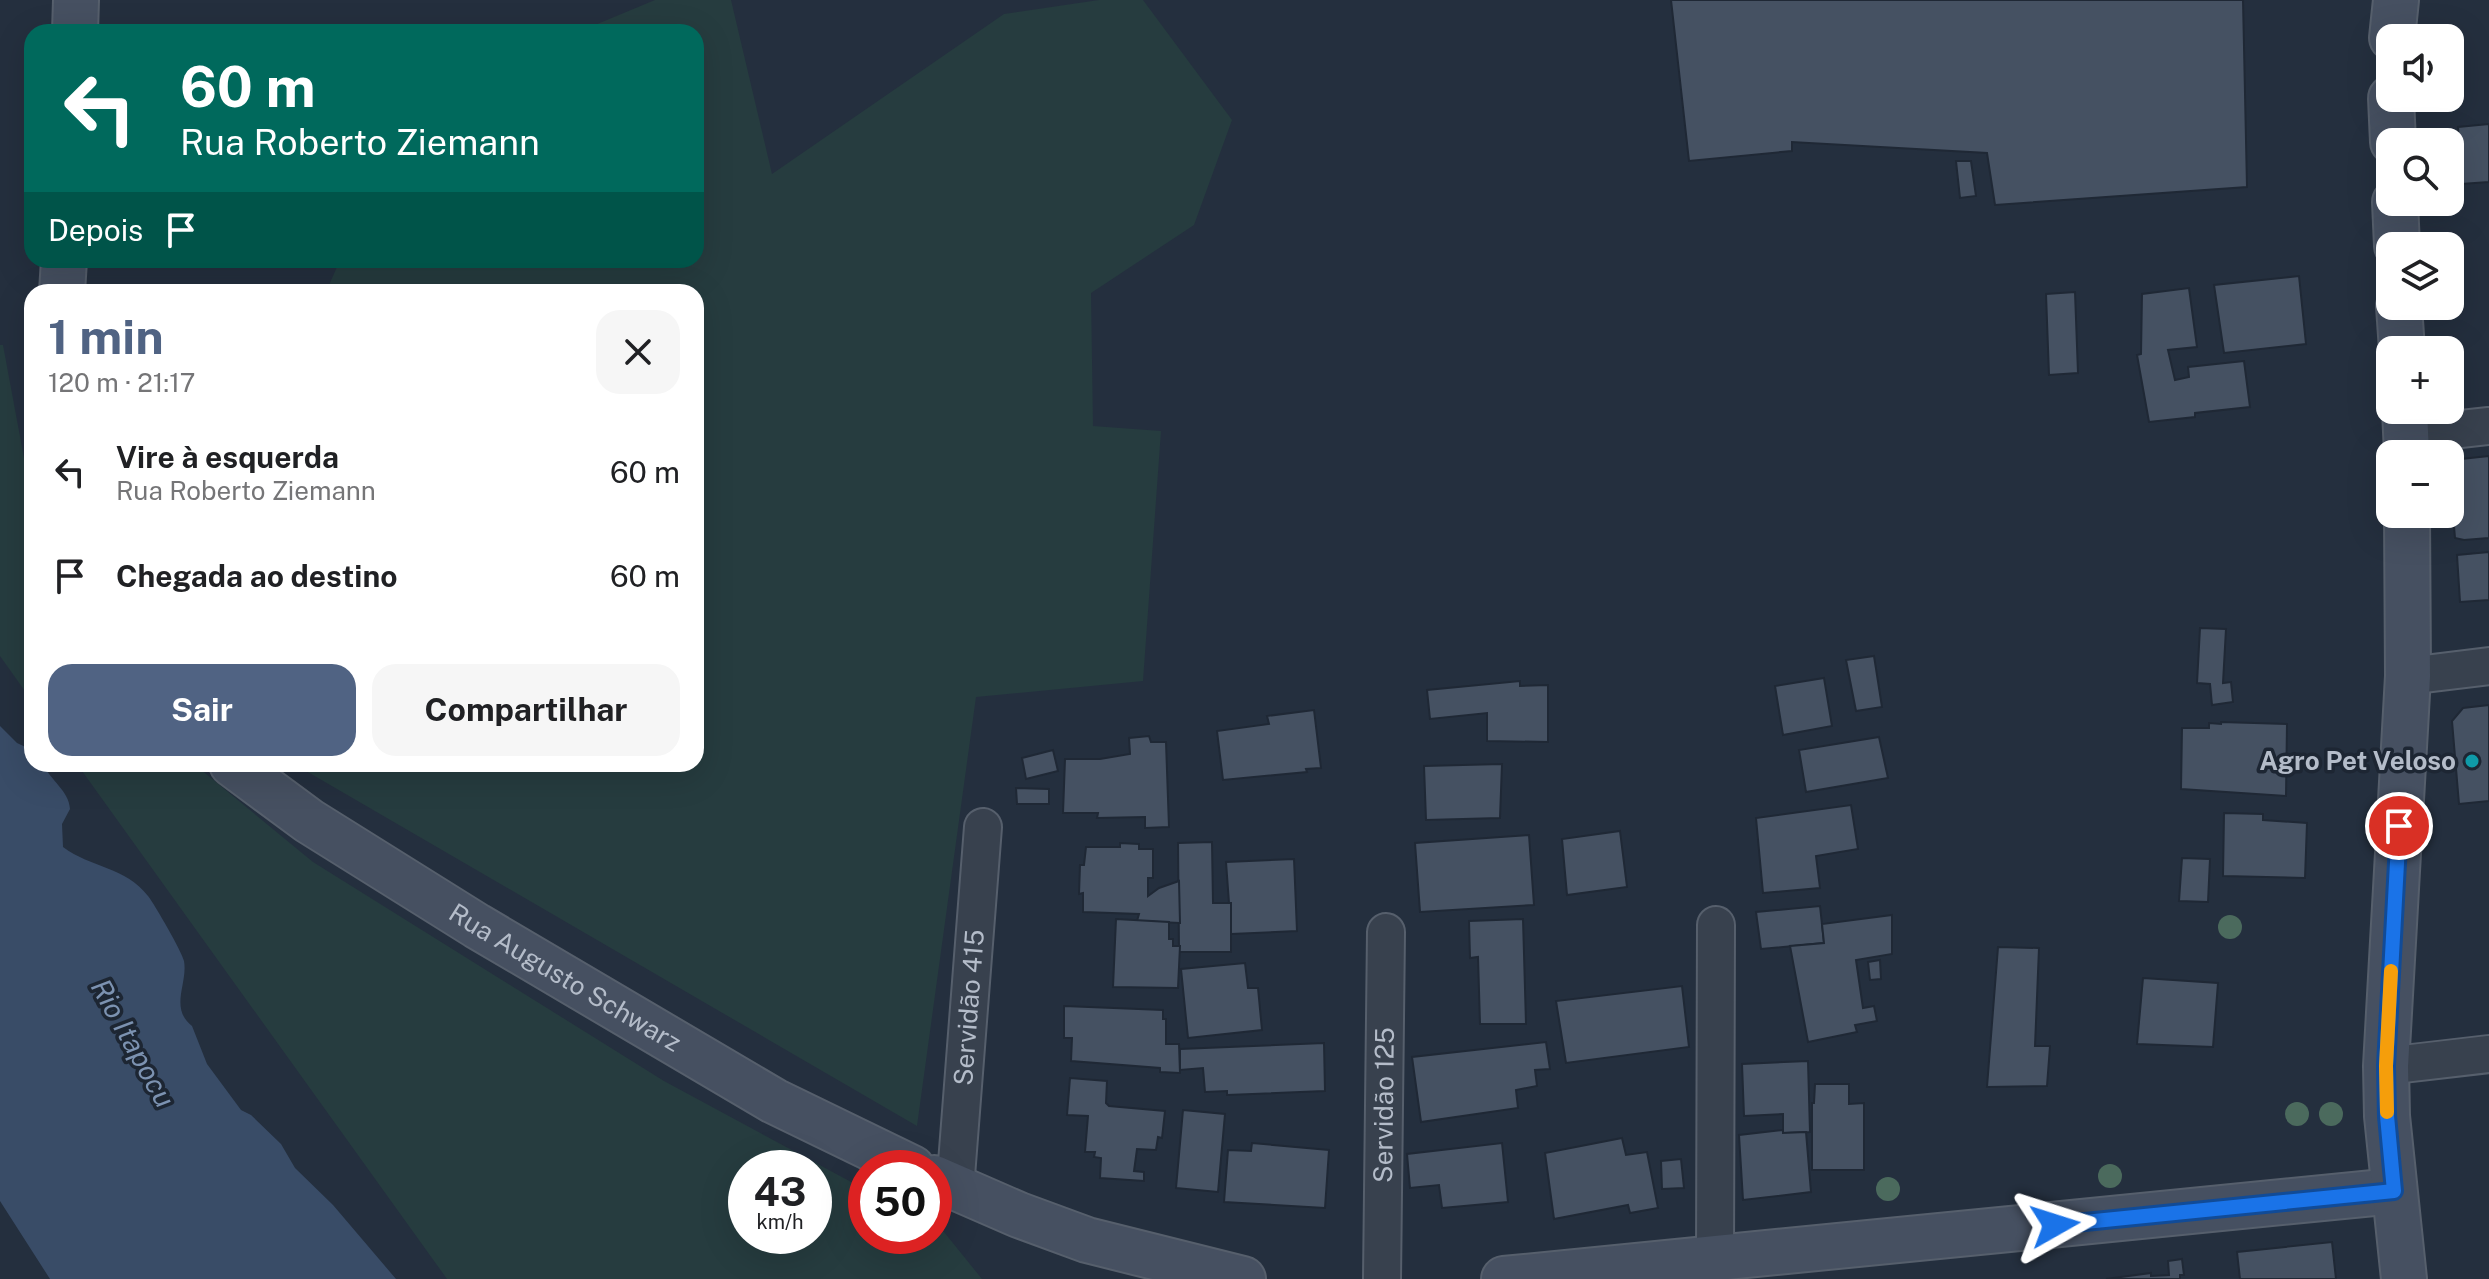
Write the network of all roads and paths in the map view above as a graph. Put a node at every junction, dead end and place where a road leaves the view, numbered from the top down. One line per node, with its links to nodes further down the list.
1 (76, 0): 3 (main road)
2 (2396, 0): 4 (main road)
3 (75, 24)
4 (2393, 24)
5 (2489, 426): 6 (street)
6 (2406, 433)
7 (2407, 528): 9 (main road)
8 (2489, 666): 9 (street)
9 (2408, 676): 14 (main road)
10 (243, 772): 15 (main road, Rua Augusto Schwarz)
11 (983, 827): 16 (street, Servidão 415)
12 (1716, 925): 19 (street)
13 (2489, 1054): 14 (street)
14 (2386, 1066): 18 (main road)
15 (875, 1150)
16 (949, 1150)
17 (952, 1187): 20 (main road)
18 (2394, 1191): 19 (main road); 24 (main road)
19 (1715, 1258): 23 (main road)
20 (1243, 1279)
21 (1360, 1279): 22 (street, Servidão 125)
22 (1382, 1279)
23 (1504, 1279)
24 (2404, 1279)

